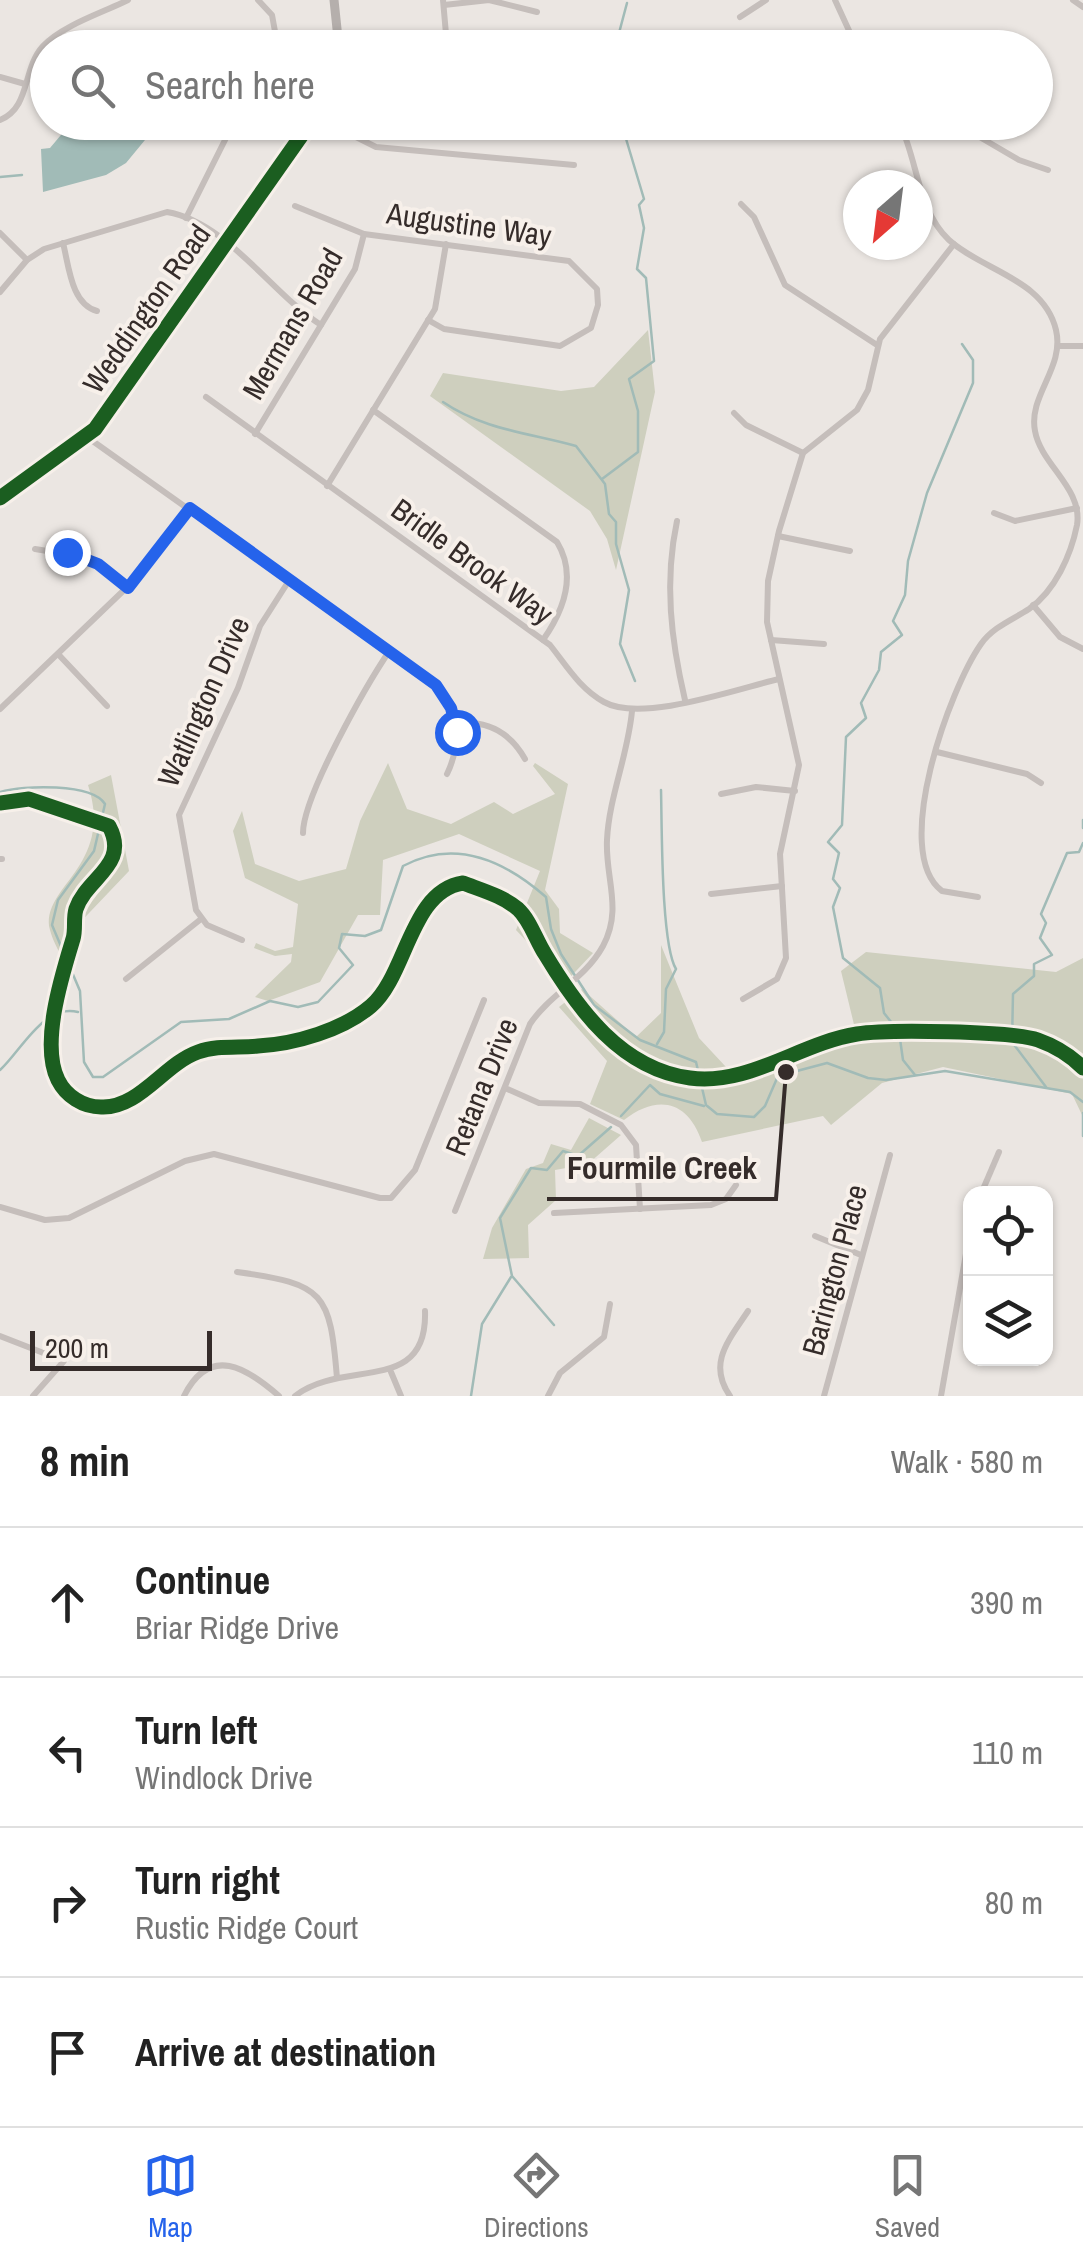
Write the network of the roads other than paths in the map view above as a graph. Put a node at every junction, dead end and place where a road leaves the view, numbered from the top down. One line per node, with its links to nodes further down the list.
1 (128, 0): 11 (street)
2 (258, 0): 12 (street)
3 (334, 0): 13 (main road)
4 (766, 0): 10 (street)
5 (1073, 0): 8 (street)
6 (837, 1): 15 (street)
7 (443, 2): 9 (street); 14 (street)
8 (1083, 6)
9 (537, 12)
10 (740, 17)
11 (70, 30)
12 (275, 30)
13 (337, 30)
14 (446, 30)
15 (849, 30)
16 (30, 73): 18 (street)
17 (0, 78): 18 (street)
18 (26, 84): 19 (street)
19 (0, 120)
20 (225, 140): 29 (street)
21 (298, 140): 35 (main road, Weddington Road)
22 (357, 140): 25 (street)
23 (906, 140): 34 (street)
24 (985, 140): 26 (street)
25 (574, 165)
26 (1048, 170)
27 (741, 204): 41 (street)
28 (295, 206): 31 (street, Augustine Way)
29 (186, 218): 32 (street); 35 (street)
30 (0, 233): 36 (street)
31 (364, 234): 33 (street, Augustine Way); 40 (street, Mermans Road)
32 (63, 243): 36 (street); 38 (street)
33 (446, 244): 39 (street); 39 (street, Augustine Way)
34 (954, 244): 41 (street); 42 (street)
35 (226, 245): 40 (street); 48 (main road, Weddington Road)
36 (27, 260): 37 (street)
37 (0, 292)
38 (98, 311)
39 (428, 320): 45 (street)
40 (321, 325): 47 (street, Mermans Road)
41 (878, 345): 49 (street)
42 (1058, 346): 43 (street); 53 (street)
43 (1083, 346)
44 (206, 398): 47 (street, Bridle Brook Way)
45 (373, 410): 50 (street); 62 (street)
46 (734, 413): 49 (street)
47 (255, 434): 50 (street, Bridle Brook Way)
48 (87, 437): 51 (main road, Weddington Road); 52 (street)
49 (803, 453): 56 (street)
50 (327, 486): 62 (street, Bridle Brook Way)
51 (0, 498)
52 (190, 508): 59 (street); 60 (street)
53 (1077, 508): 54 (street); 61 (street)
54 (994, 513)
55 (677, 521): 69 (street)
56 (778, 536): 58 (street); 63 (street)
57 (35, 549): 60 (street)
58 (850, 551)
59 (290, 579): 66 (street); 84 (street, Watlington Drive)
60 (128, 588): 67 (street)
61 (1033, 606): 65 (street); 74 (street)
62 (544, 640): 72 (street, Bridle Brook Way)
63 (771, 640): 64 (street); 68 (street)
64 (824, 644)
65 (1083, 649)
66 (390, 650): 73 (street); 80 (street)
67 (58, 654): 70 (street); 71 (street)
68 (780, 679): 69 (street); 78 (street)
69 (684, 700): 72 (street)
70 (107, 706)
71 (0, 709)
72 (632, 711): 89 (street, Retana Drive)
73 (455, 723): 75 (street); 76 (street)
74 (936, 752): 77 (street); 83 (street)
75 (525, 760)
76 (447, 774)
77 (1040, 783)
78 (795, 792): 79 (street); 81 (street)
79 (720, 794)
80 (303, 834)
81 (782, 886): 82 (street); 87 (street)
82 (711, 894)
83 (978, 898)
84 (201, 919): 85 (street); 86 (street)
85 (242, 940)
86 (126, 979)
87 (743, 999)
88 (484, 1000): 94 (street)
89 (505, 1088): 95 (street); 96 (street, Retana Drive)
90 (1000, 1152): 93 (street)
91 (890, 1155): 99 (street, Barington Place)
92 (736, 1185): 95 (street)
93 (985, 1186)
94 (0, 1207)
95 (640, 1209): 97 (street)
96 (455, 1211)
97 (554, 1213)
98 (815, 1236): 99 (street)
99 (861, 1254): 115 (street, Barington Place)
100 (237, 1272): 107 (street)
101 (963, 1272): 116 (street)
102 (610, 1304): 113 (street)
103 (748, 1310): 114 (street)
104 (425, 1311): 106 (street)
105 (0, 1336): 108 (street)
106 (391, 1372): 107 (street); 112 (street)
107 (337, 1378): 111 (street)
108 (33, 1396)
109 (184, 1396): 110 (street)
110 (279, 1396)
111 (295, 1396)
112 (401, 1396)
113 (548, 1396)
114 (730, 1396)
115 (824, 1396)
116 (941, 1396)

